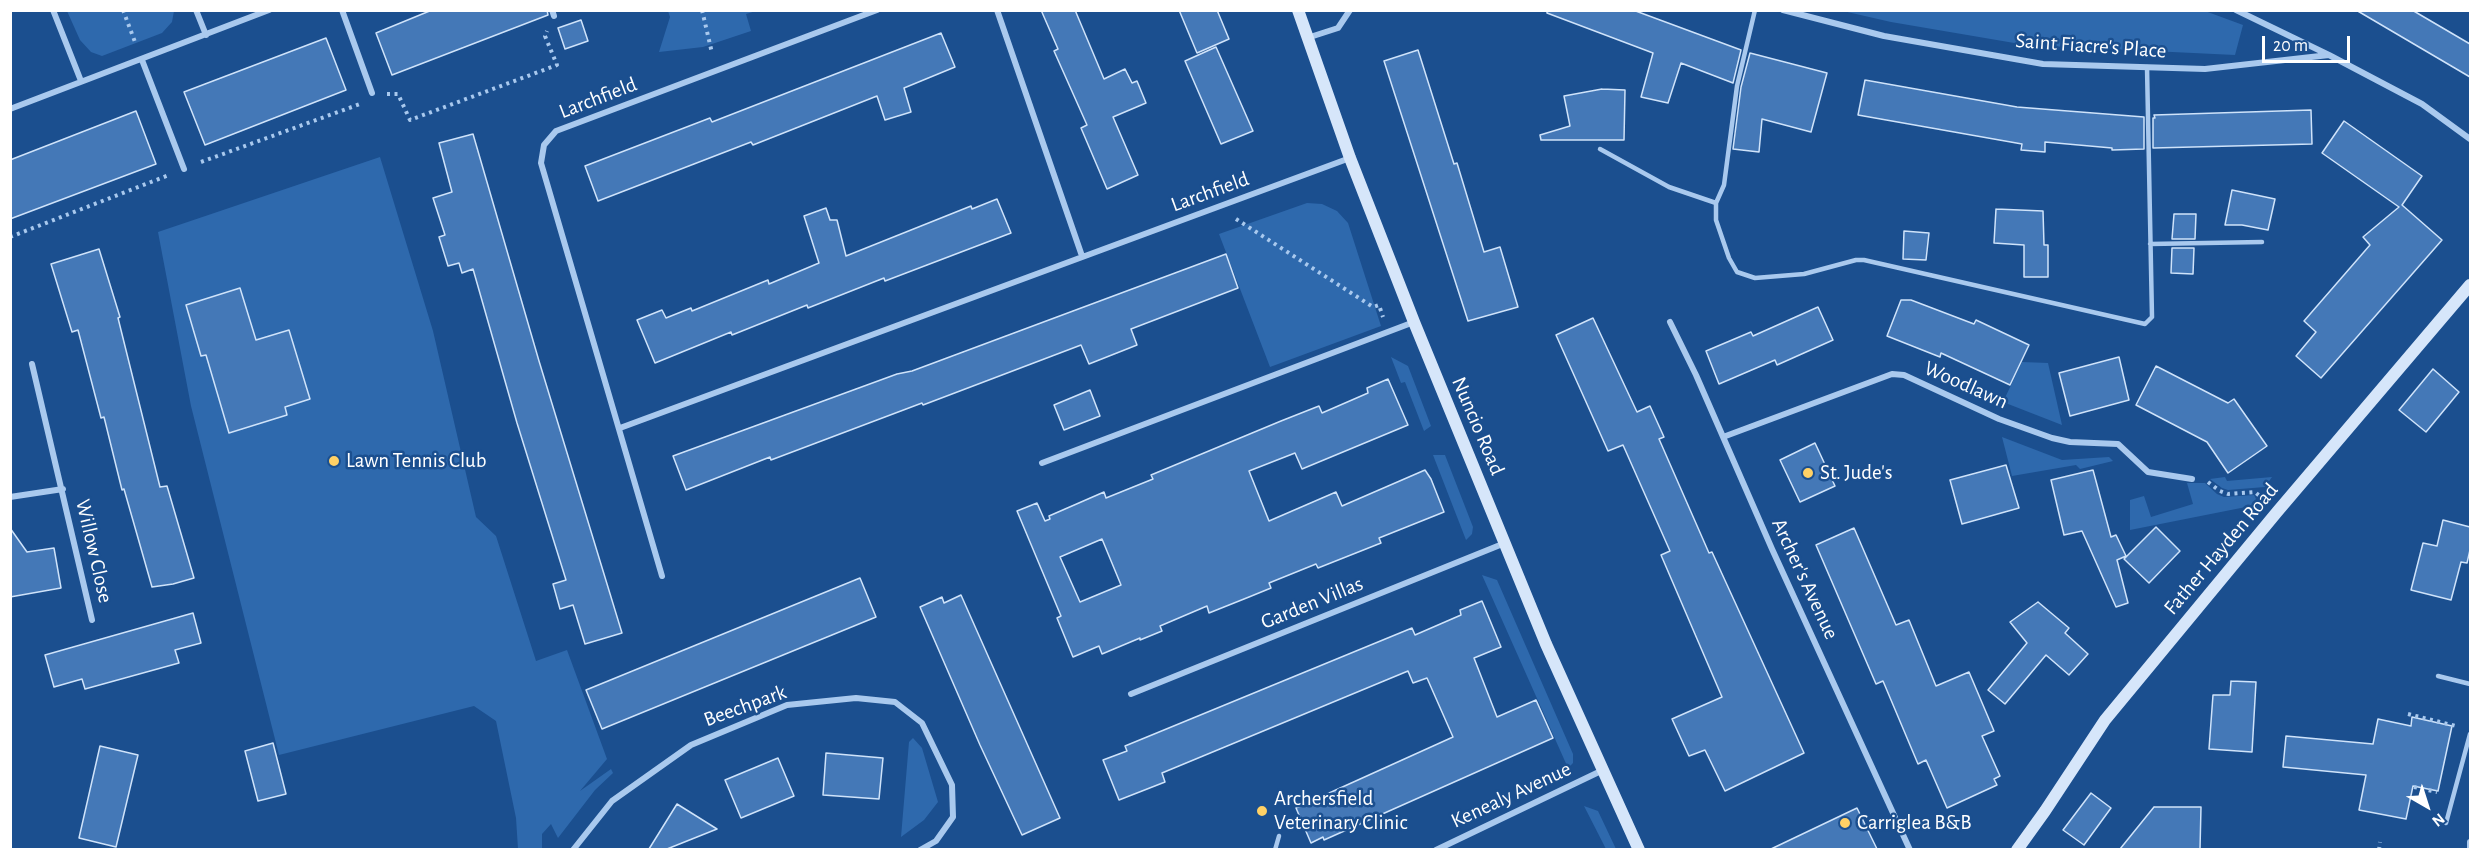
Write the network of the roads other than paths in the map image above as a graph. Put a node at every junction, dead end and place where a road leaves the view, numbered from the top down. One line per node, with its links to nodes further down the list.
1 (53, 10): 17 (street)
2 (196, 10): 12 (street)
3 (269, 10): 12 (street)
4 (342, 10): 18 (street)
5 (878, 10): 32 (street, Larchfield)
6 (997, 10): 27 (street)
7 (1298, 10): 13 (street, Nuncio Road)
8 (1350, 10): 13 (street)
9 (1755, 10): 24 (lane)
10 (1783, 10): 16 (street, Saint Fiacre's Place)
11 (2236, 10): 14 (street)
12 (206, 35): 15 (street)
13 (1307, 38): 22 (street, Nuncio Road)
14 (2329, 55): 16 (street, Saint Fiacre's Place); 20 (street)
15 (142, 60): 17 (street); 23 (street)
16 (2147, 67): 26 (lane)
17 (81, 81): 19 (street)
18 (372, 93)
19 (10, 109)
20 (2470, 139)
21 (1600, 148): 24 (lane)
22 (1350, 158): 27 (street, Larchfield); 29 (street, Nuncio Road)
23 (184, 169)
24 (1716, 203): 26 (lane)
25 (2262, 242): 26 (lane)
26 (2150, 244)
27 (1082, 256): 32 (street, Larchfield)
28 (2470, 285): 57 (street, Father Hayden Road)
29 (1414, 322): 34 (street); 38 (street, Nuncio Road)
30 (1670, 322): 33 (street, Archer's Avenue)
31 (32, 364): 36 (street, Willow Close)
32 (620, 428): 39 (street, Larchfield)
33 (1723, 437): 35 (street, Woodlawn); 56 (street, Archer's Avenue)
34 (1042, 463)
35 (2192, 479)
36 (63, 489): 37 (street, Willow Close); 40 (street, Willow Close)
37 (10, 497)
38 (1506, 542): 43 (street, Garden Villas); 47 (street, Nuncio Road)
39 (662, 576)
40 (92, 620)
41 (2438, 675): 42 (lane)
42 (2470, 684)
43 (1131, 694)
44 (2470, 734): 45 (lane)
45 (2462, 765): 46 (lane); 48 (lane)
46 (2469, 767)
47 (1601, 771): 54 (street, Kenealy Avenue); 55 (street, Nuncio Road)
48 (2446, 823)
49 (1279, 836): 53 (lane)
50 (2470, 842): 58 (street)
51 (573, 849): 52 (street, Beechpark)
52 (920, 849)
53 (1275, 849)
54 (1436, 849)
55 (1639, 849)
56 (1910, 849)
57 (2017, 849)
58 (2470, 849)

